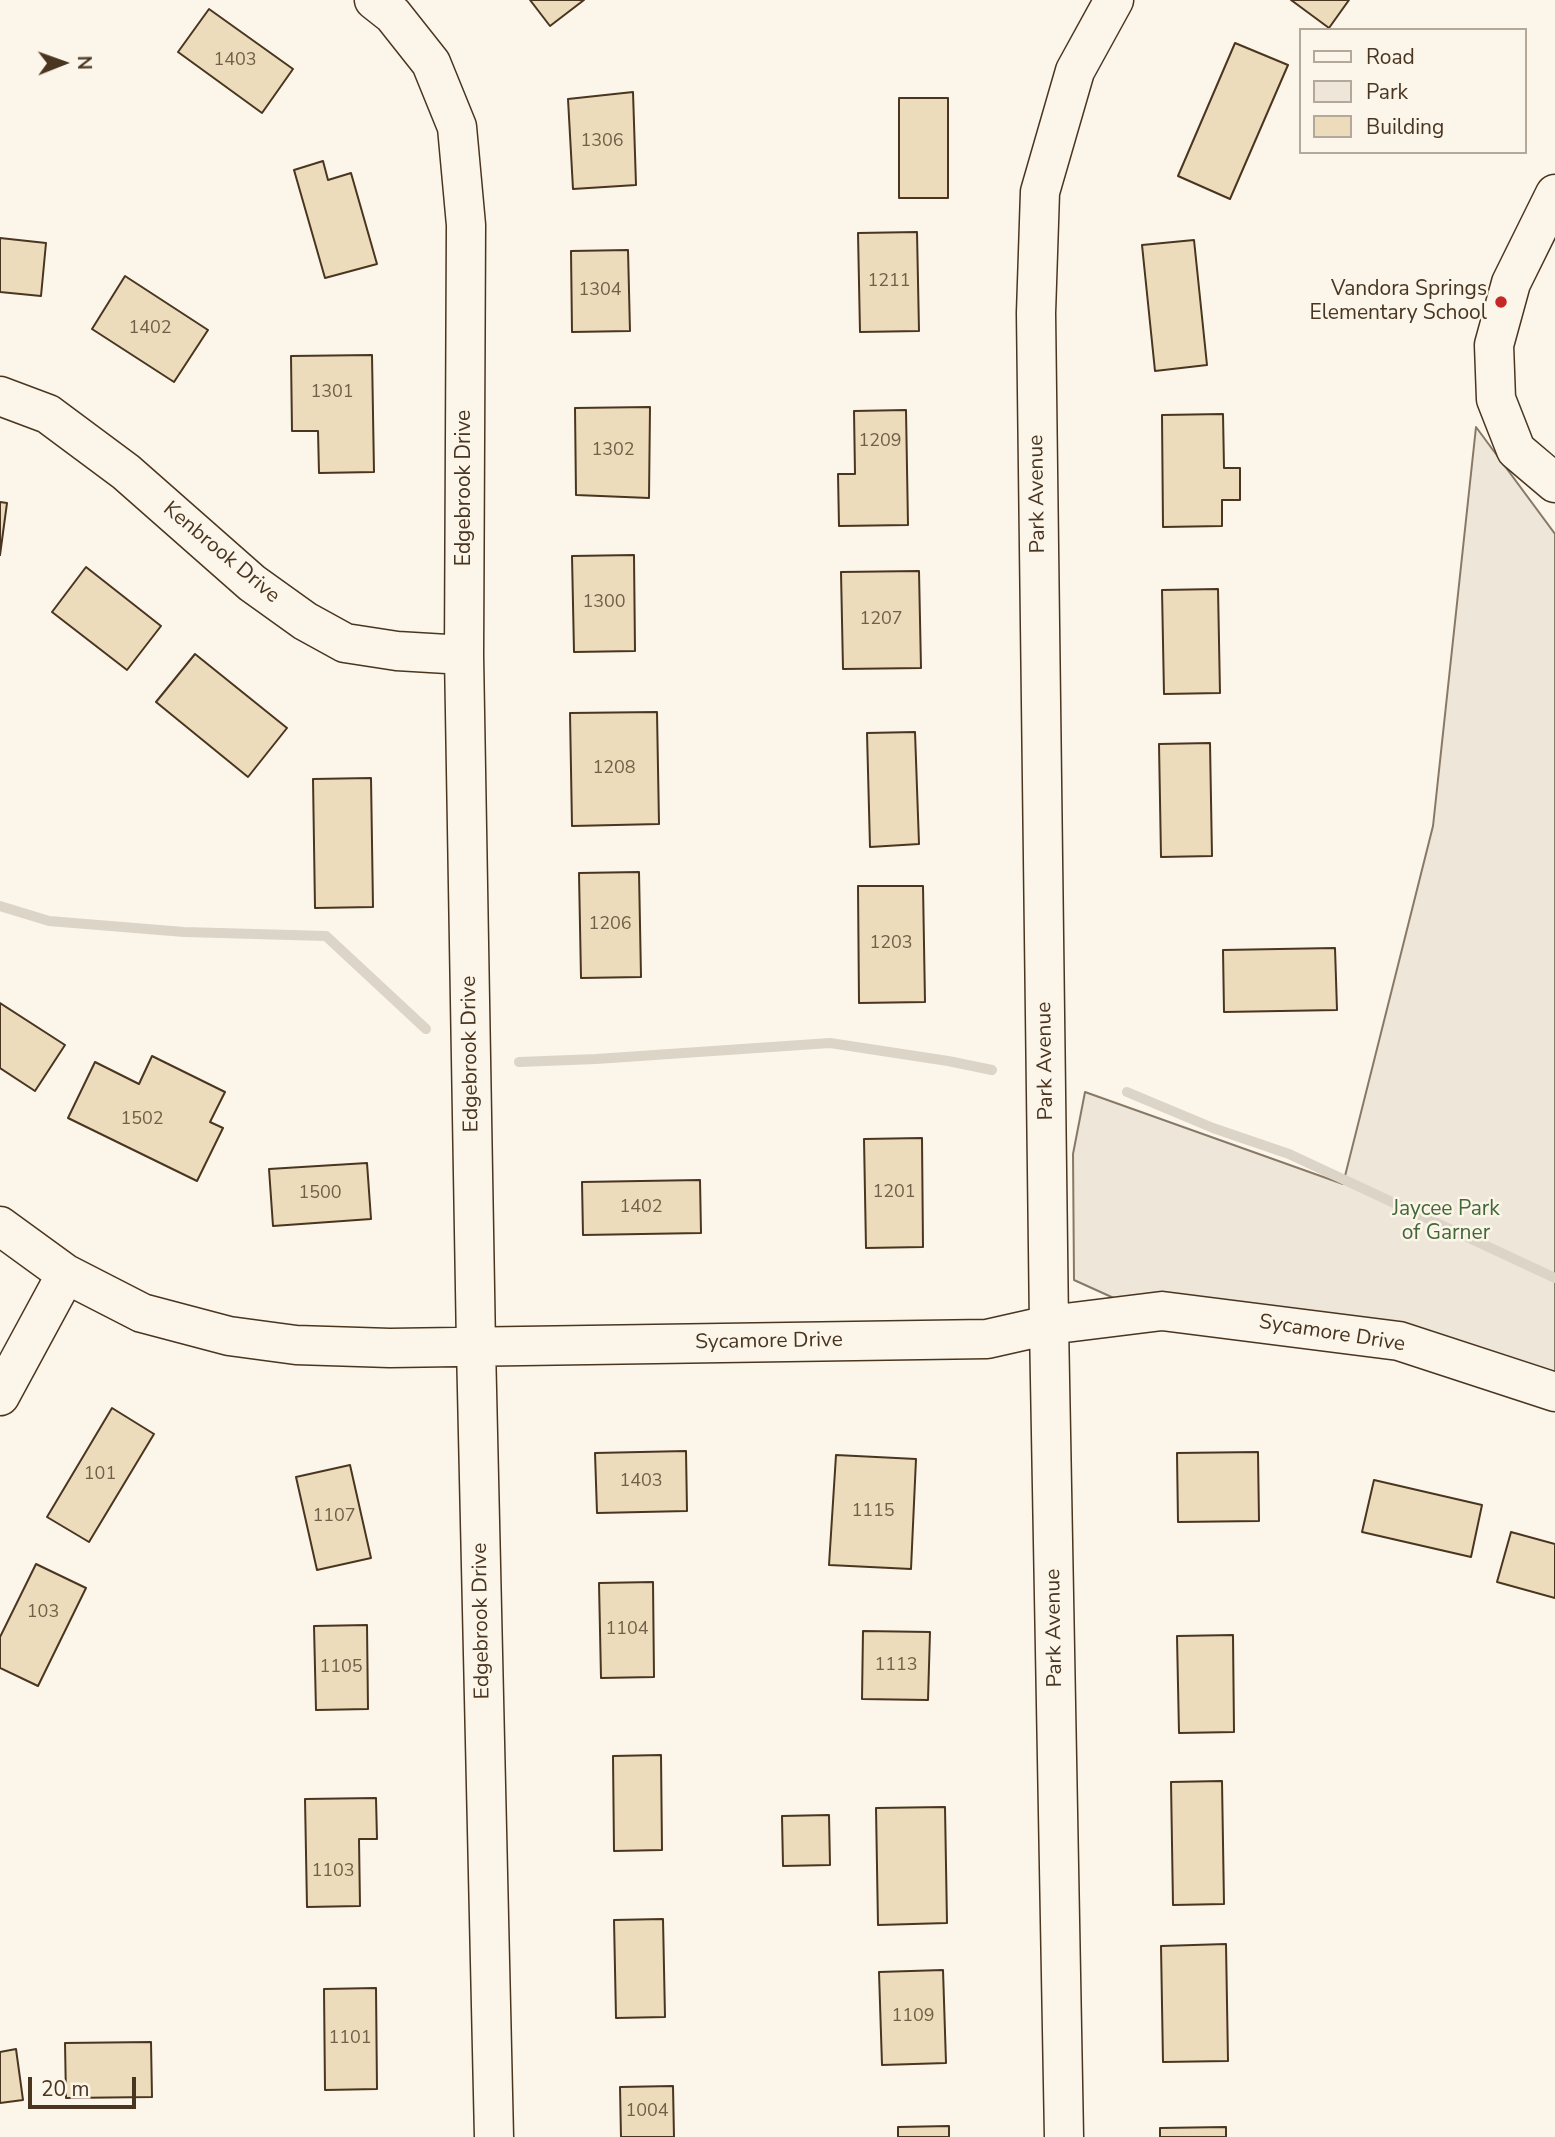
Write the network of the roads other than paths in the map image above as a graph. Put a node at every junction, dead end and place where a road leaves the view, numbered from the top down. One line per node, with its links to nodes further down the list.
1 (374, 0): 6 (street, Edgebrook Drive)
2 (1114, 0): 9 (street, Park Avenue)
3 (1555, 194): 5 (street)
4 (0, 397): 6 (street, Kenbrook Drive)
5 (1555, 484)
6 (464, 655): 10 (street, Edgebrook Drive)
7 (0, 1226): 8 (street, Sycamore Drive)
8 (66, 1274): 10 (street, Sycamore Drive); 12 (street)
9 (1049, 1325): 10 (street, Sycamore Drive); 11 (street, Sycamore Drive); 14 (street, Park Avenue)
10 (476, 1346): 13 (street, Edgebrook Drive)
11 (1555, 1392)
12 (0, 1396)
13 (494, 2137)
14 (1065, 2137)

